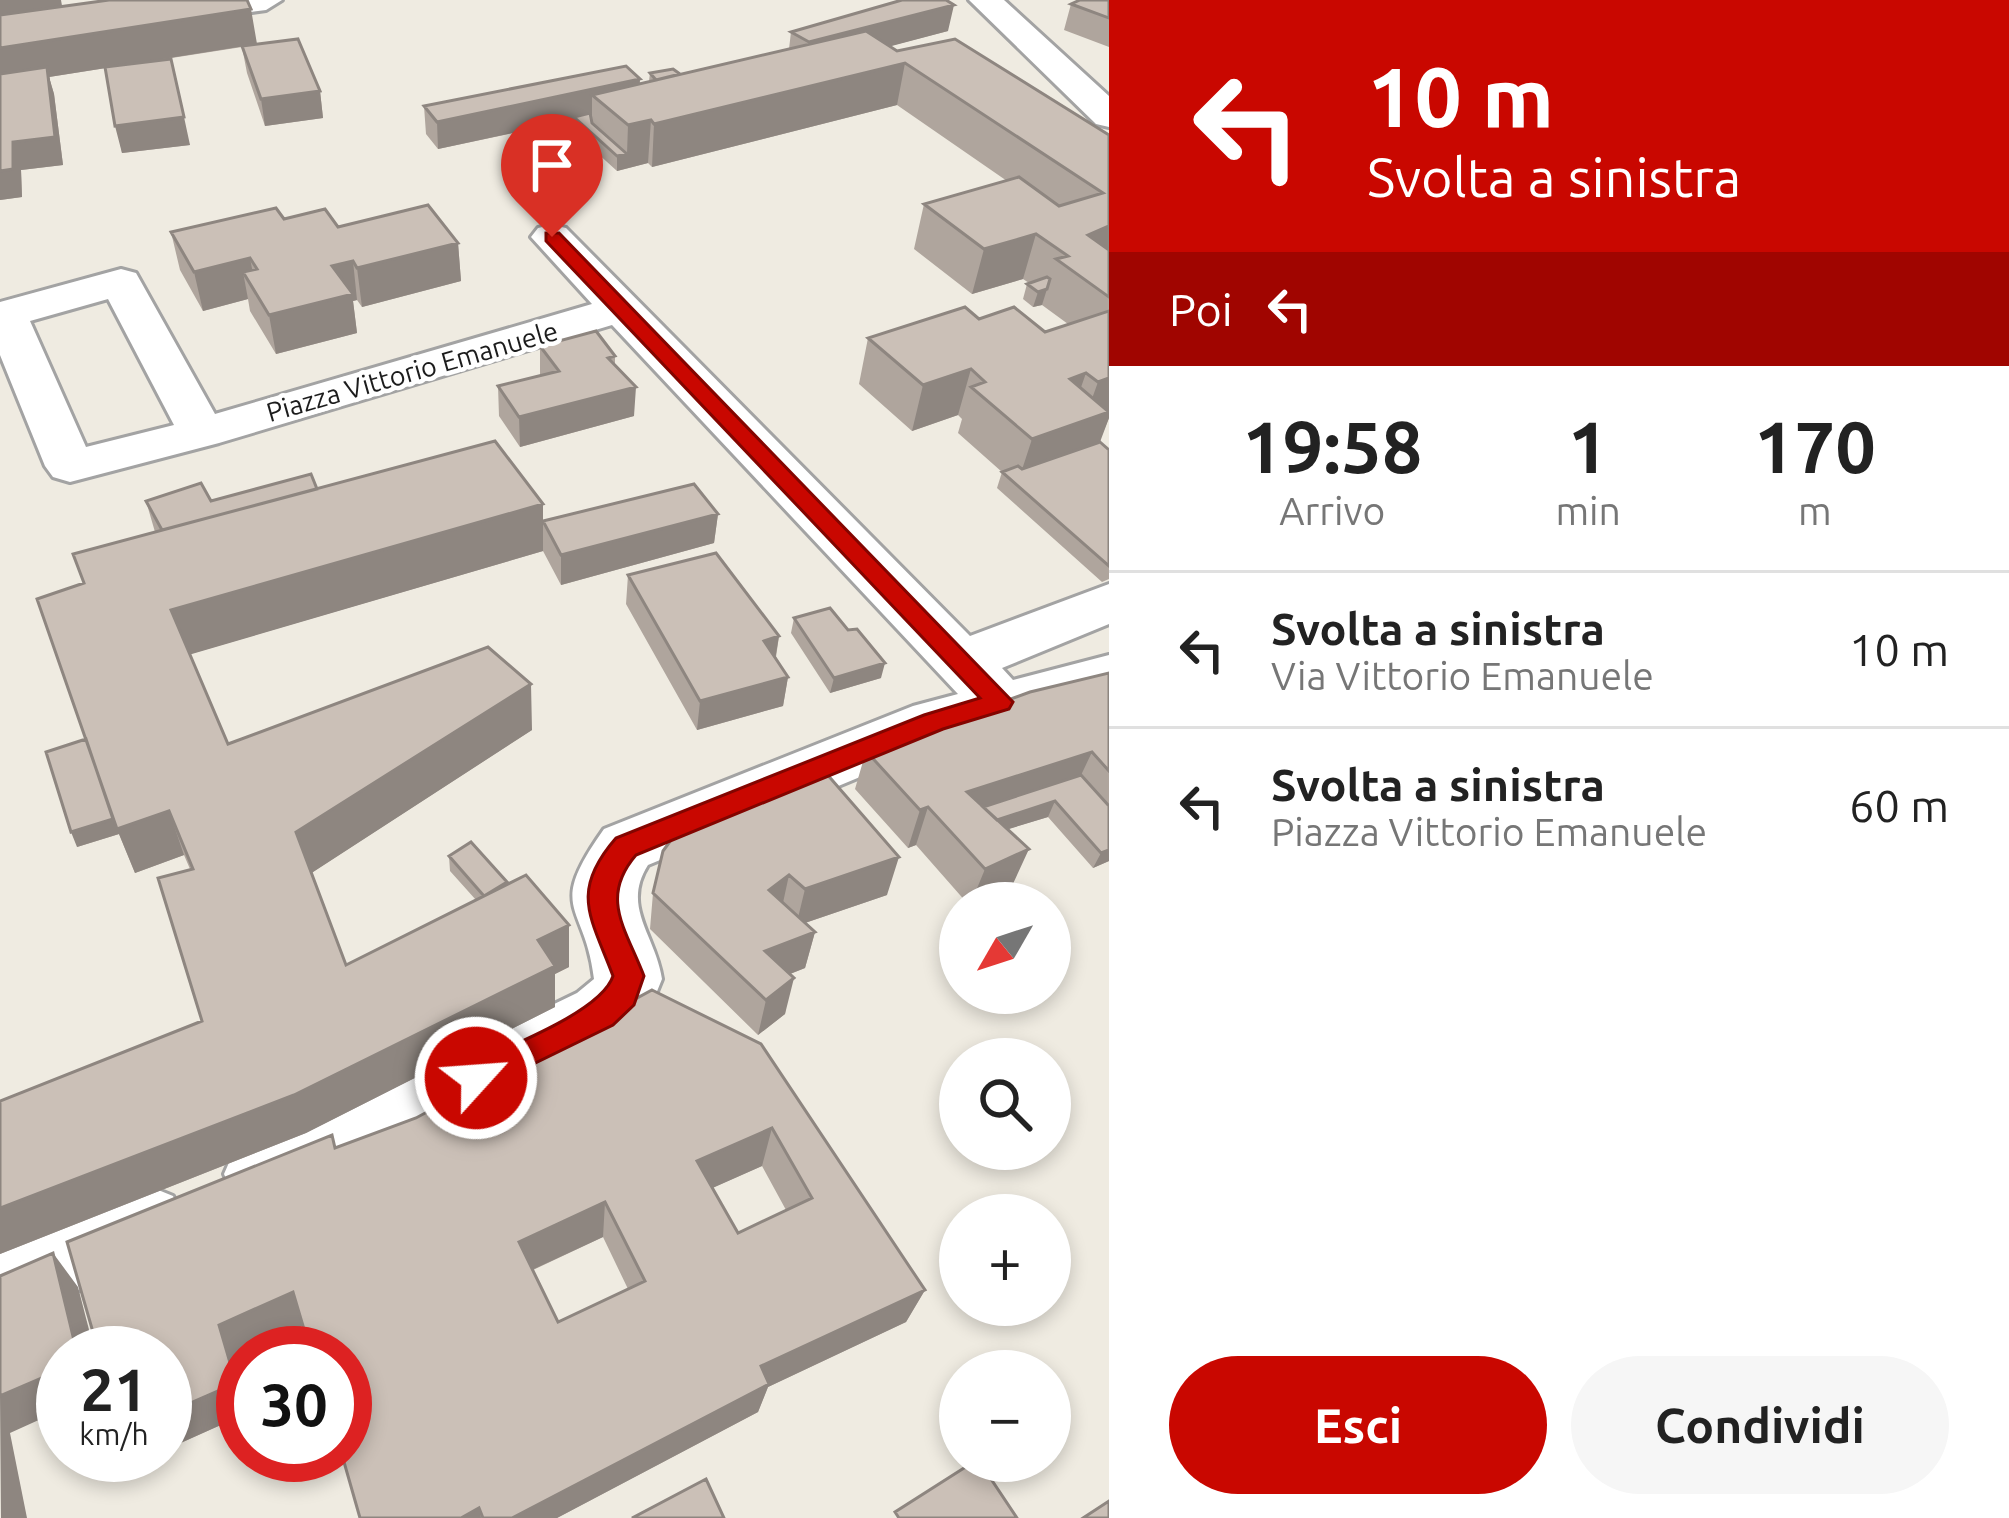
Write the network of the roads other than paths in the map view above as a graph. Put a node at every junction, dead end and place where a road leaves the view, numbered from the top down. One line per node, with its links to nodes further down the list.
1 (985, 0): 4 (street)
2 (257, 1): 3 (street)
3 (0, 36)
4 (1109, 116)
5 (552, 237): 6 (street)
6 (621, 309): 7 (street, Piazza Vittorio Emanuele); 10 (street)
7 (202, 433): 7 (street, Piazza Vittorio Emanuele)
8 (1109, 603): 10 (street)
9 (1109, 676): 10 (street)
10 (981, 682): 11 (street)
11 (0, 1283)

